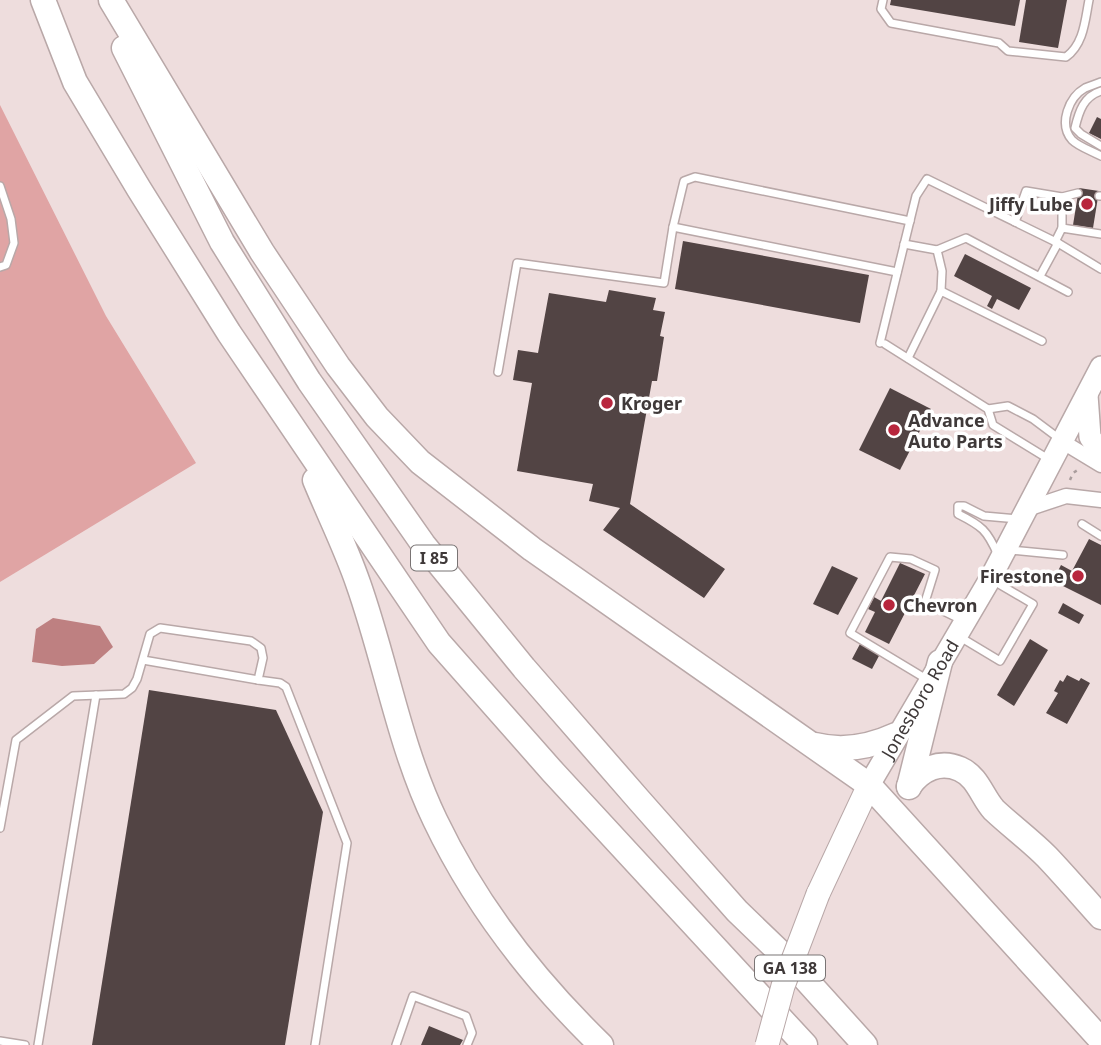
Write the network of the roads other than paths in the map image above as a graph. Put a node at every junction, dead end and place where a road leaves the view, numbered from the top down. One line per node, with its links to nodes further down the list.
1 (43, 0): 33 (highway, I 85)
2 (101, 0): 66 (highway, I 85)
3 (111, 0): 50 (highway)
4 (883, 0): 5 (lane)
5 (1089, 0)
6 (1101, 82): 9 (lane)
7 (1101, 91): 8 (lane)
8 (1101, 146)
9 (1101, 156)
10 (0, 186): 21 (lane)
11 (1078, 193): 12 (lane)
12 (1062, 197): 14 (lane); 16 (lane)
13 (910, 221): 14 (lane); 15 (lane); 19 (lane)
14 (1015, 222): 18 (lane)
15 (673, 228): 23 (lane); 30 (lane)
16 (1062, 228): 17 (lane); 18 (lane)
17 (1101, 234)
18 (1056, 243): 22 (lane); 24 (lane)
19 (904, 244): 20 (lane); 23 (lane)
20 (937, 250): 24 (lane); 25 (lane)
21 (0, 267)
22 (1101, 269)
23 (897, 272): 28 (lane)
24 (1040, 276): 26 (lane)
25 (942, 291): 27 (lane); 28 (lane)
26 (1068, 292)
27 (1042, 341)
28 (908, 358): 32 (lane)
29 (1101, 367): 31 (main road, Jonesboro Road / GA 138)
30 (498, 372)
31 (1087, 394): 34 (main road, Jonesboro Road / GA 138); 35 (main road)
32 (988, 409): 34 (lane); 36 (lane)
33 (293, 428): 63 (highway); 65 (highway, I 85)
34 (1063, 442): 36 (main road, Jonesboro Road / GA 138); 37 (street)
35 (1101, 453)
36 (1053, 462): 39 (main road, Jonesboro Road / GA 138)
37 (1101, 465)
38 (1101, 500): 39 (street)
39 (1025, 514): 43 (main road, Jonesboro Road / GA 138); 43 (lane)
40 (1082, 524): 41 (lane)
41 (1101, 536)
42 (1063, 555): 43 (lane)
43 (999, 563): 44 (main road, Jonesboro Road / GA 138); 44 (lane)
44 (960, 629): 46 (main road, Jonesboro Road / GA 138); 46 (lane)
45 (143, 660): 47 (lane); 47 (lane); 48 (lane)
46 (935, 672): 49 (main road, Jonesboro Road / GA 138); 52 (highway)
47 (258, 680): 60 (lane)
48 (96, 695): 53 (lane); 59 (lane)
49 (896, 735): 50 (highway); 51 (main road, Jonesboro Road / GA 138)
50 (811, 744): 51 (highway)
51 (869, 785): 54 (highway); 64 (highway, Jonesboro Road / GA 138, bridge)
52 (909, 786): 54 (highway); 55 (highway)
53 (0, 828)
54 (912, 832): 56 (highway)
55 (1101, 917)
56 (1101, 1040)
57 (0, 1041): 58 (lane)
58 (25, 1045)
59 (38, 1045)
60 (315, 1045)
61 (396, 1045): 62 (lane)
62 (467, 1045)
63 (601, 1045)
64 (767, 1045)
65 (805, 1045)
66 (865, 1045)

